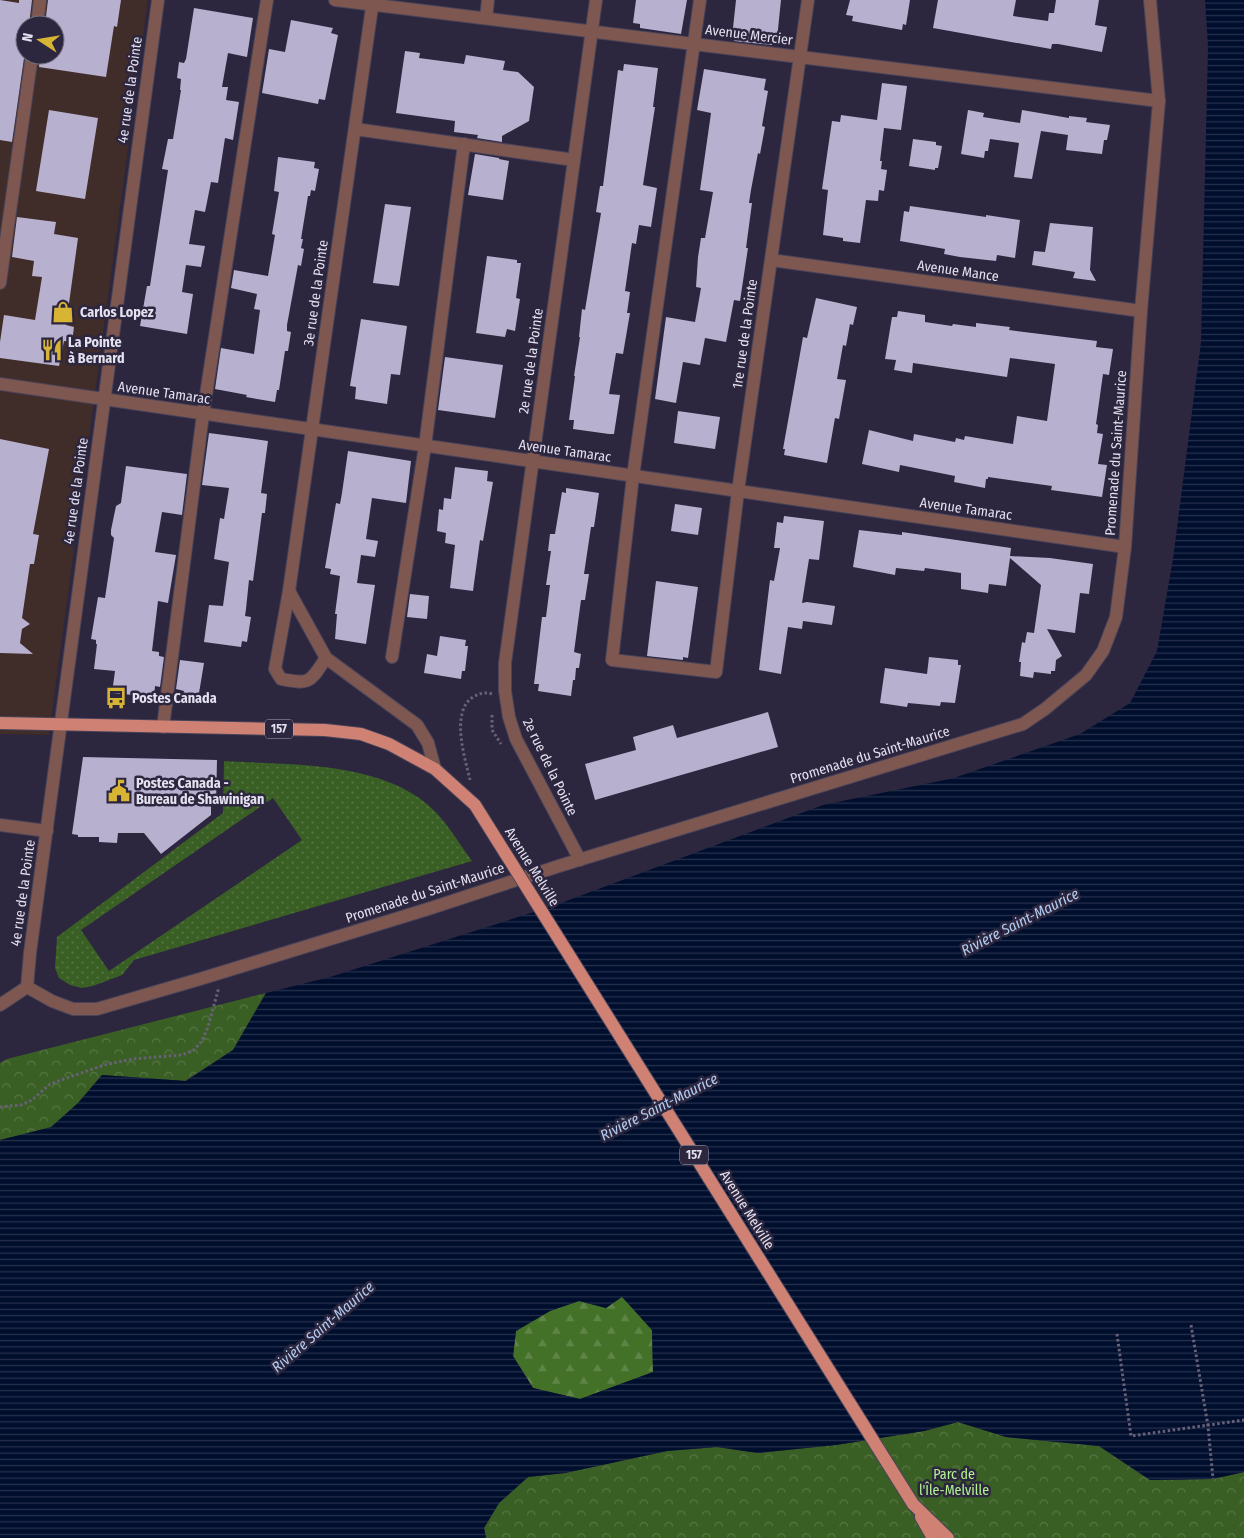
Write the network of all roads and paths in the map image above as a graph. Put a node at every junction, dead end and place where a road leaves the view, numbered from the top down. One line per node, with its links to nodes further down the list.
1 (40, 0): 11 (street)
2 (158, 0): 25 (street, 4e rue de la Pointe)
3 (267, 0): 26 (street)
4 (335, 0): 10 (street, Avenue Mercier)
5 (488, 0): 12 (street)
6 (596, 0): 13 (street, 2e rue de la Pointe)
7 (700, 0): 14 (street)
8 (808, 0): 15 (street, 1re rue de la Pointe)
9 (1150, 0): 17 (street, Promenade du Saint-Maurice)
10 (373, 2): 12 (street, Avenue Mercier); 18 (street, 3e rue de la Pointe)
11 (38, 15)
12 (486, 18): 13 (street, Avenue Mercier)
13 (592, 31): 14 (street, Avenue Mercier); 20 (street, 2e rue de la Pointe)
14 (695, 44): 15 (street, Avenue Mercier); 30 (street)
15 (800, 57): 17 (street, Avenue Mercier); 21 (street, 1re rue de la Pointe)
16 (31, 65): 22 (street)
17 (1159, 101): 23 (street, Promenade du Saint-Maurice)
18 (355, 129): 19 (street); 27 (street, 3e rue de la Pointe)
19 (464, 144): 20 (street); 28 (street)
20 (574, 160): 29 (street, 2e rue de la Pointe)
21 (771, 260): 23 (street, Avenue Mance); 31 (street, 1re rue de la Pointe)
22 (0, 283)
23 (1141, 311): 32 (street, Promenade du Saint-Maurice)
24 (0, 384): 25 (street, Avenue Tamarac)
25 (104, 399): 26 (street, Avenue Tamarac); 39 (street, 4e rue de la Pointe)
26 (203, 414): 27 (street, Avenue Tamarac); 40 (street)
27 (312, 429): 28 (street, Avenue Tamarac); 33 (street, 3e rue de la Pointe)
28 (425, 446): 29 (street, Avenue Tamarac); 34 (street)
29 (533, 461): 30 (street, Avenue Tamarac); 46 (street, 2e rue de la Pointe)
30 (633, 476): 31 (street, Avenue Tamarac); 31 (street, 1re rue de la Pointe)
31 (738, 491): 32 (street, Avenue Tamarac)
32 (1125, 547): 46 (street, Promenade du Saint-Maurice)
33 (289, 591): 35 (street); 35 (street, 3e rue de la Pointe)
34 (392, 657)
35 (326, 658): 42 (street)
36 (492, 702): 43 (path)
37 (492, 712): 41 (path)
38 (0, 723): 39 (main road, 157)
39 (60, 724): 40 (main road, 157); 45 (street, 4e rue de la Pointe)
40 (163, 727): 42 (main road, 157)
41 (502, 746)
42 (435, 769): 43 (main road, 157)
43 (475, 805): 56 (main road, Avenue Melville / 157, bridge)
44 (0, 825): 45 (street)
45 (47, 832): 48 (street, 4e rue de la Pointe)
46 (580, 860): 47 (street, Promenade du Saint-Maurice)
47 (223, 972): 48 (street, Promenade du Saint-Maurice); 50 (path)
48 (27, 987): 49 (street)
49 (0, 1005)
50 (0, 1107)
51 (1191, 1324): 54 (path)
52 (1117, 1334): 54 (path)
53 (1244, 1420): 54 (path)
54 (1208, 1426): 55 (path)
55 (1213, 1479)
56 (913, 1504): 57 (main road, Avenue Melville / 157); 58 (main road, Avenue Melville / 157)
57 (933, 1538)
58 (948, 1538)

